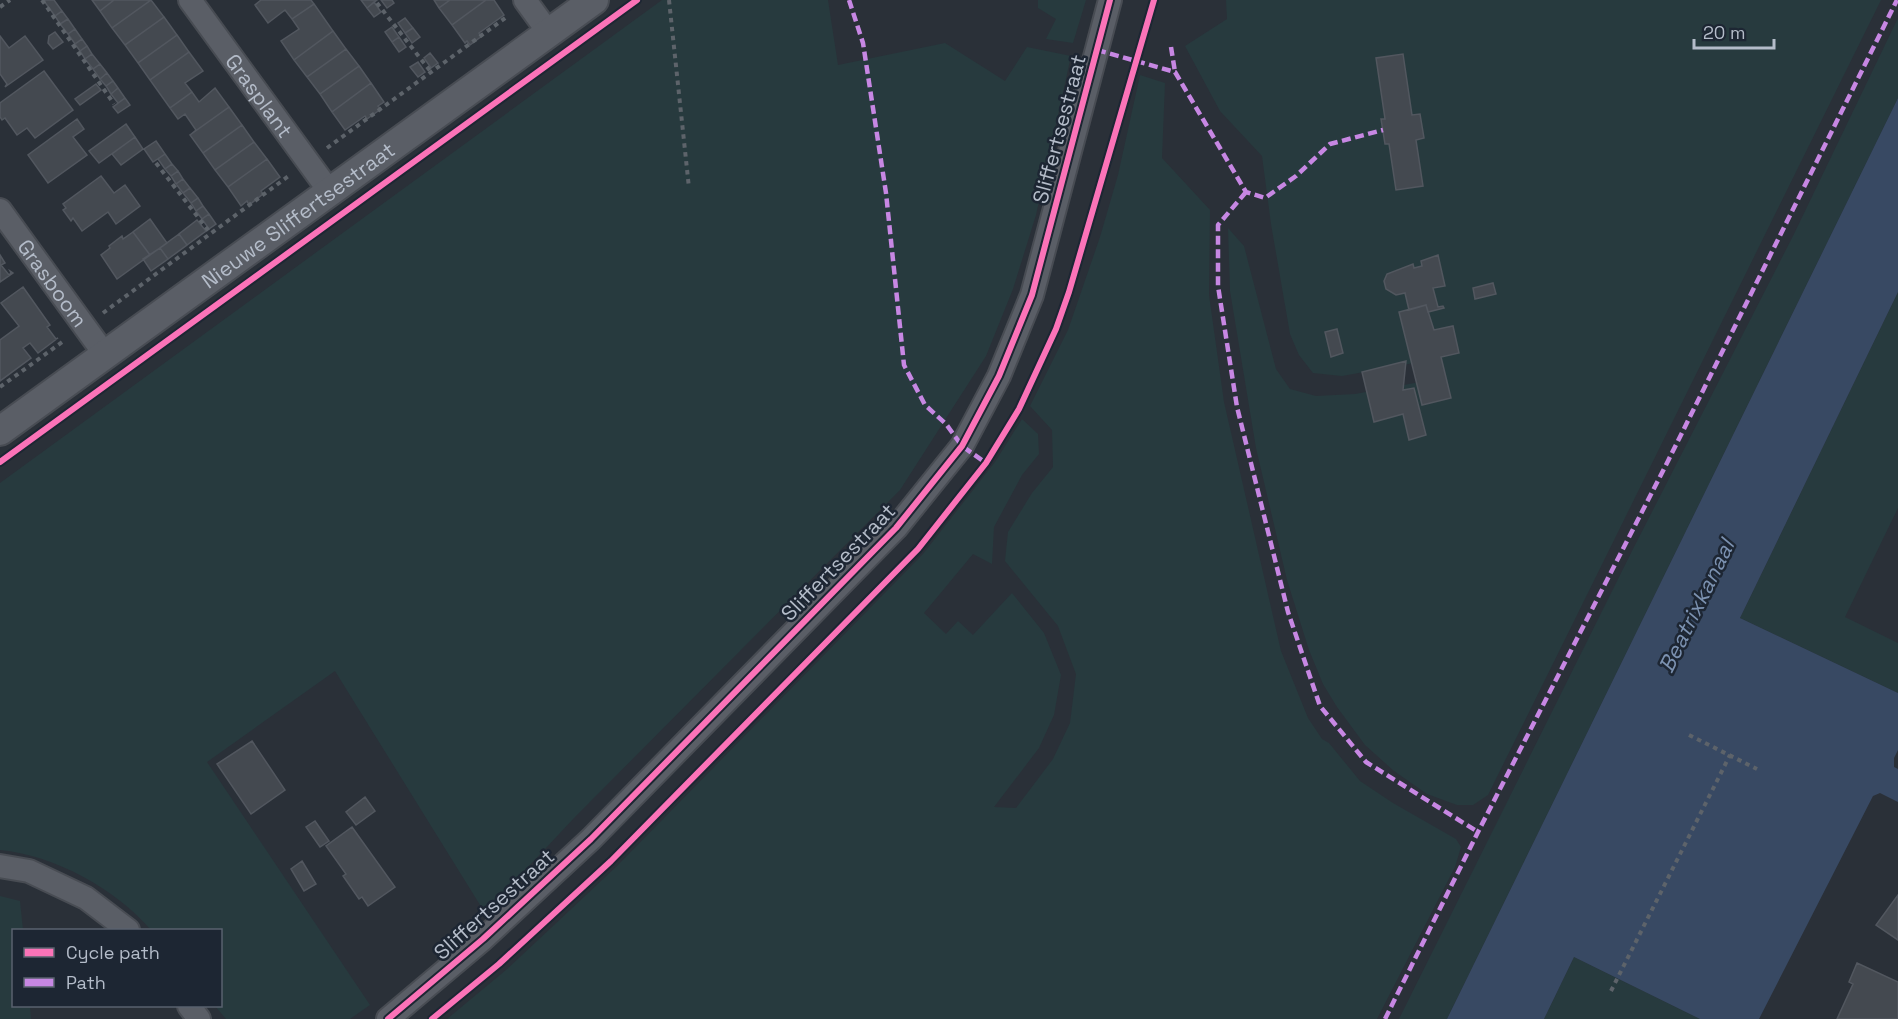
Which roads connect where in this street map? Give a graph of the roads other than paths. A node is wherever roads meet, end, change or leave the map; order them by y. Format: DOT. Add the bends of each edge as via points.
graph roads {
  1 [pos="190,0"];
  2 [pos="594,0"];
  3 [pos="1110,0"];
  4 [pos="526,1"];
  5 [pos="549,33"];
  6 [pos="330,192"];
  7 [pos="0,210"];
  8 [pos="106,356"];
  9 [pos="0,431"];
  10 [pos="0,866"];
  11 [pos="127,929"];
  12 [pos="191,1007"];
  13 [pos="200,1019"];
  14 [pos="387,1019"];
  1 -- 6 [label="street, Grasplant"];
  2 -- 5 [label="street, Nieuwe Sliffertsestraat"];
  3 -- 14 [label="street, Sliffertsestraat" via="1032,295 999,376 962,446 896,528 591,839 483,939"];
  4 -- 5 [label="street"];
  5 -- 6 [label="street, Nieuwe Sliffertsestraat"];
  6 -- 8 [label="street, Nieuwe Sliffertsestraat"];
  7 -- 8 [label="street, Grasboom"];
  8 -- 9 [label="street, Nieuwe Sliffertsestraat"];
  10 -- 11 [label="street" via="29,871 86,898"];
  12 -- 13 [label="street"];
}
